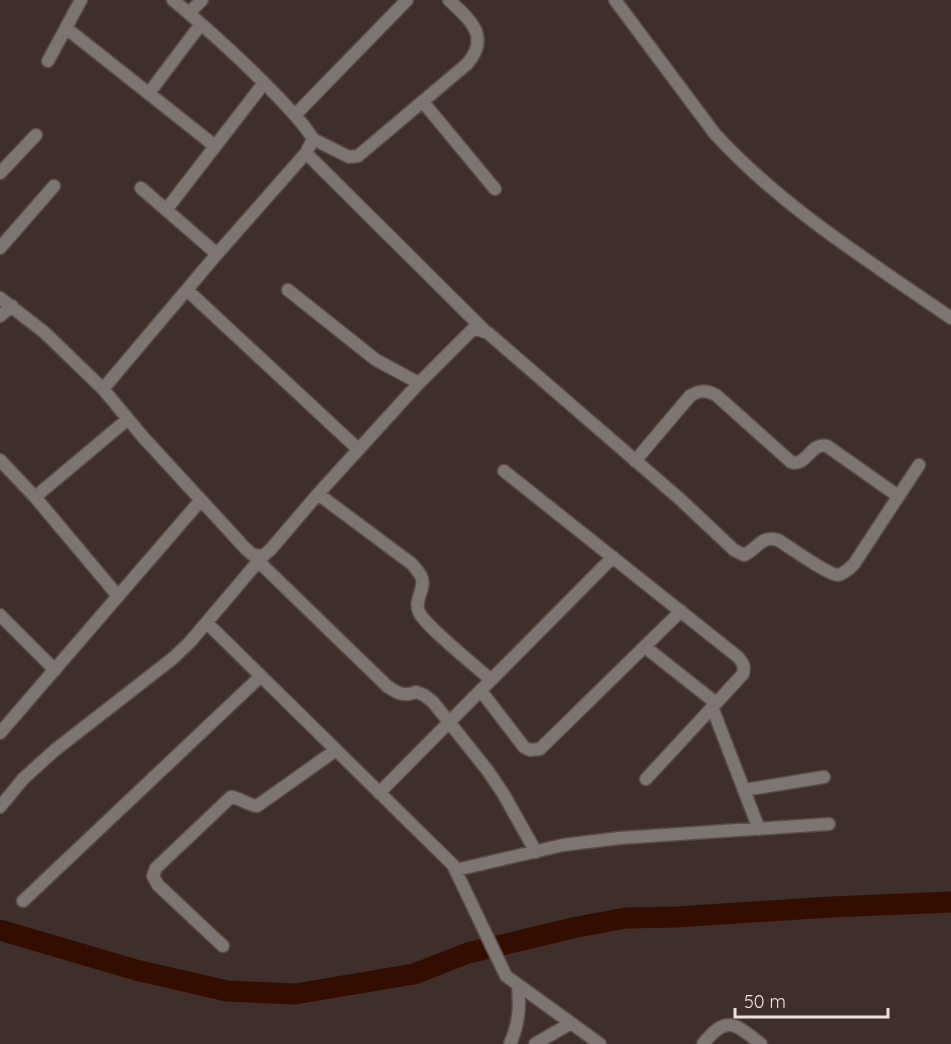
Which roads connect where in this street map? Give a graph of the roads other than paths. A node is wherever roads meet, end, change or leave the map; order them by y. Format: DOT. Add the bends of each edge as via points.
graph roads {
  1 [pos="81,0"];
  2 [pos="173,0"];
  3 [pos="202,0"];
  4 [pos="407,0"];
  5 [pos="449,0"];
  6 [pos="615,0"];
  7 [pos="189,14"];
  8 [pos="201,24"];
  9 [pos="66,28"];
  10 [pos="48,61"];
  11 [pos="264,83"];
  12 [pos="149,93"];
  13 [pos="423,102"];
  14 [pos="295,115"];
  15 [pos="36,135"];
  16 [pos="313,139"];
  17 [pos="215,146"];
  18 [pos="306,153"];
  19 [pos="0,173"];
  20 [pos="54,186"];
  21 [pos="141,188"];
  22 [pos="495,189"];
  23 [pos="166,210"];
  24 [pos="0,248"];
  25 [pos="217,254"];
  26 [pos="187,290"];
  27 [pos="288,290"];
  28 [pos="0,298"];
  29 [pos="12,306"];
  30 [pos="0,316"];
  31 [pos="951,318"];
  32 [pos="488,333"];
  33 [pos="419,383"];
  34 [pos="103,389"];
  35 [pos="128,419"];
  36 [pos="358,449"];
  37 [pos="0,460"];
  38 [pos="635,460"];
  39 [pos="919,465"];
  40 [pos="504,471"];
  41 [pos="318,494"];
  42 [pos="898,496"];
  43 [pos="35,497"];
  44 [pos="201,500"];
  45 [pos="613,557"];
  46 [pos="261,558"];
  47 [pos="118,596"];
  48 [pos="681,611"];
  49 [pos="1,618"];
  50 [pos="207,623"];
  51 [pos="645,647"];
  52 [pos="55,670"];
  53 [pos="261,676"];
  54 [pos="492,680"];
  55 [pos="481,691"];
  56 [pos="714,705"];
  57 [pos="449,723"];
  58 [pos="0,733"];
  59 [pos="336,750"];
  60 [pos="824,777"];
  61 [pos="646,779"];
  62 [pos="744,790"];
  63 [pos="379,793"];
  64 [pos="0,807"];
  65 [pos="829,824"];
  66 [pos="759,830"];
  67 [pos="536,852"];
  68 [pos="456,870"];
  69 [pos="23,901"];
  70 [pos="223,946"];
  71 [pos="518,986"];
  72 [pos="571,1023"];
  73 [pos="510,1044"];
  74 [pos="535,1044"];
  75 [pos="600,1044"];
  76 [pos="703,1044"];
  77 [pos="761,1044"];
  1 -- 9 [label="street"];
  2 -- 7 [label="street"];
  3 -- 7 [label="street"];
  4 -- 14 [label="street"];
  5 -- 13 [label="street" via="472,21 478,46 468,64"];
  6 -- 31 [label="street" via="727,147 795,209"];
  7 -- 8 [label="street"];
  8 -- 11 [label="street"];
  8 -- 12 [label="street"];
  9 -- 10 [label="street"];
  9 -- 12 [label="street"];
  11 -- 14 [label="street"];
  11 -- 17 [label="street"];
  12 -- 17 [label="street"];
  13 -- 16 [label="street" via="358,156 349,157"];
  13 -- 22 [label="street"];
  14 -- 16 [label="street"];
  15 -- 19 [label="street"];
  16 -- 18 [label="street"];
  17 -- 23 [label="street"];
  18 -- 25 [label="street"];
  18 -- 32 [label="street"];
  20 -- 24 [label="street"];
  21 -- 23 [label="street"];
  23 -- 25 [label="street"];
  25 -- 26 [label="street"];
  26 -- 34 [label="street"];
  26 -- 36 [label="street"];
  27 -- 33 [label="street" via="376,360"];
  28 -- 29 [label="street"];
  29 -- 30 [label="street"];
  29 -- 34 [label="street"];
  32 -- 33 [label="street" via="472,330"];
  32 -- 38 [label="street"];
  33 -- 36 [label="street"];
  34 -- 35 [label="street"];
  35 -- 43 [label="street"];
  35 -- 44 [label="street"];
  36 -- 41 [label="street"];
  37 -- 43 [label="street"];
  38 -- 42 [label="street" via="690,396 706,391 716,395 791,462 802,461 821,444"];
  38 -- 42 [label="street" via="734,550 744,555 770,537 837,575 854,564"];
  39 -- 42 [label="street"];
  40 -- 45 [label="street"];
  41 -- 46 [label="street"];
  41 -- 54 [label="street" via="412,564 422,577 419,613"];
  43 -- 47 [label="street"];
  44 -- 46 [label="street" via="245,548"];
  44 -- 47 [label="street"];
  45 -- 48 [label="street"];
  45 -- 54 [label="street"];
  46 -- 50 [label="street"];
  46 -- 57 [label="street" via="387,686 398,694 424,695"];
  47 -- 52 [label="street"];
  48 -- 51 [label="street"];
  48 -- 56 [label="street" via="743,663 743,674"];
  49 -- 52 [label="street"];
  50 -- 53 [label="street"];
  50 -- 64 [label="street" via="172,659 23,778"];
  51 -- 55 [label="street" via="536,751 524,747"];
  51 -- 56 [label="street"];
  52 -- 58 [label="street"];
  53 -- 59 [label="street"];
  53 -- 69 [label="street"];
  54 -- 55 [label="street"];
  55 -- 57 [label="street"];
  56 -- 61 [label="street"];
  56 -- 62 [label="street"];
  57 -- 63 [label="street"];
  57 -- 67 [label="street" via="493,779"];
  59 -- 63 [label="street"];
  59 -- 70 [label="street" via="257,806 231,797 156,868 153,876 158,885"];
  60 -- 62 [label="street"];
  62 -- 66 [label="street"];
  63 -- 68 [label="street"];
  65 -- 66 [label="street"];
  66 -- 67 [label="street" via="620,838"];
  67 -- 68 [label="street"];
  68 -- 71 [label="street" via="502,970"];
  71 -- 72 [label="street"];
  71 -- 73 [label="street" via="518,1022"];
  72 -- 74 [label="street"];
  72 -- 75 [label="street"];
  76 -- 77 [label="street" via="713,1031 730,1024"];
}
